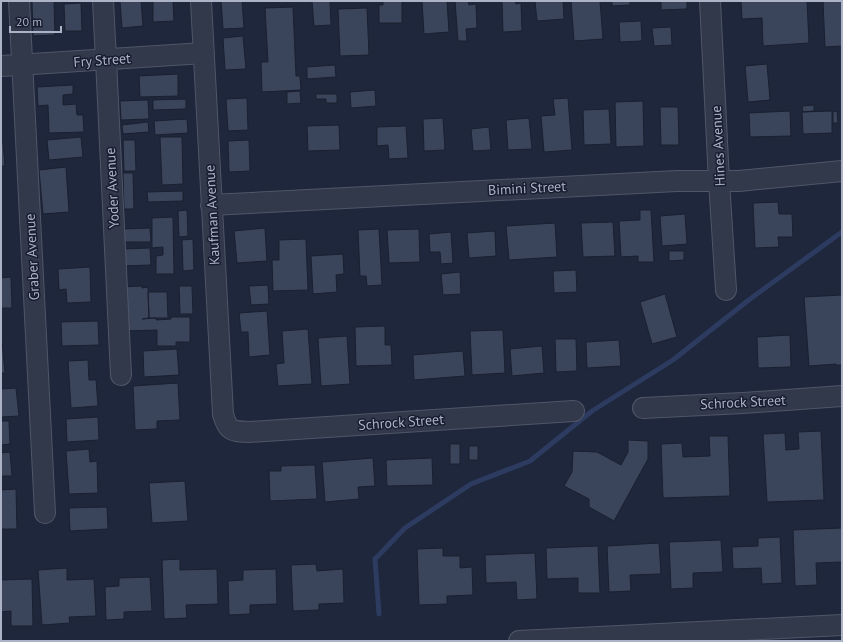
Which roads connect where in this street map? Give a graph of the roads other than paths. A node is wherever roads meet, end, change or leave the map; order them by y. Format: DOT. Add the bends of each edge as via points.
graph roads {
  1 [pos="20,1"];
  2 [pos="103,1"];
  3 [pos="201,1"];
  4 [pos="710,1"];
  5 [pos="204,53"];
  6 [pos="106,60"];
  7 [pos="23,64"];
  8 [pos="1,66"];
  9 [pos="842,172"];
  10 [pos="719,181"];
  11 [pos="211,205"];
  12 [pos="726,290"];
  13 [pos="121,375"];
  14 [pos="842,396"];
  15 [pos="643,408"];
  16 [pos="574,411"];
  17 [pos="229,428"];
  18 [pos="45,512"];
  19 [pos="842,625"];
  20 [pos="519,641"];
  1 -- 7 [label="street, Graber Avenue"];
  2 -- 6 [label="street, Yoder Avenue"];
  3 -- 5 [label="street, Kaufman Avenue"];
  4 -- 10 [label="street, Hines Avenue"];
  5 -- 6 [label="street, Fry Street"];
  5 -- 11 [label="street, Kaufman Avenue"];
  6 -- 7 [label="street, Fry Street"];
  6 -- 13 [label="street, Yoder Avenue"];
  7 -- 8 [label="street, Fry Street"];
  7 -- 18 [label="street, Graber Avenue"];
  9 -- 10 [label="street, Bimini Street"];
  10 -- 11 [label="street, Bimini Street"];
  10 -- 12 [label="street, Hines Avenue"];
  11 -- 17 [label="street, Kaufman Avenue" via="223,414"];
  14 -- 15 [label="street, Schrock Street"];
  16 -- 17 [label="street, Schrock Street" via="249,432 234,432"];
  19 -- 20 [label="street"];
}
